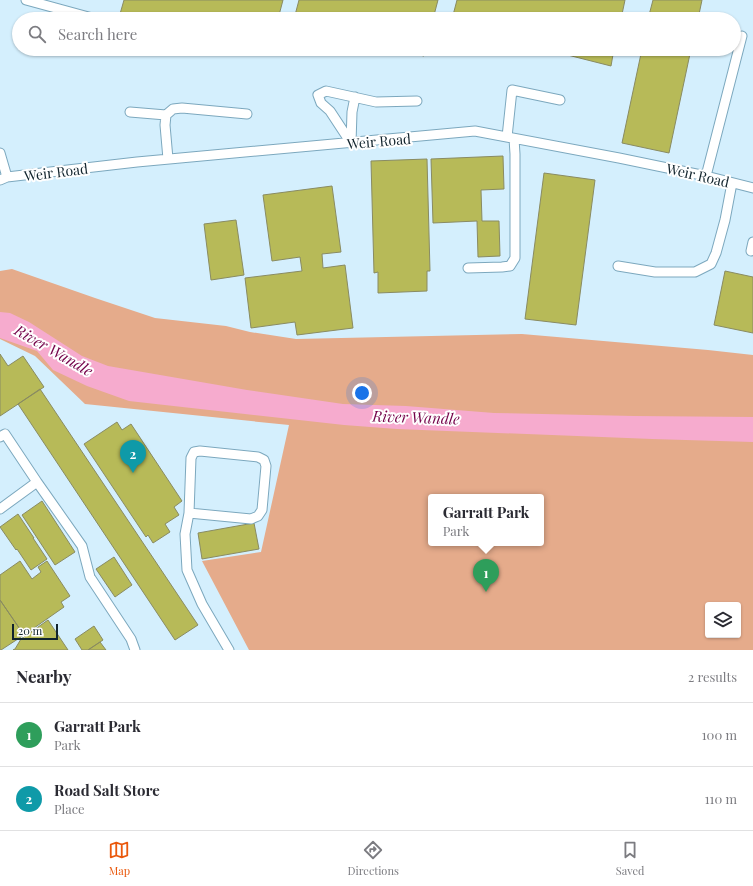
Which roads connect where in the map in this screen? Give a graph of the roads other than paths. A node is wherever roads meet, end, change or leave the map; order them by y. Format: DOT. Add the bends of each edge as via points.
graph roads {
  1 [pos="26,0"];
  2 [pos="70,12"];
  3 [pos="742,36"];
  4 [pos="741,40"];
  5 [pos="737,56"];
  6 [pos="355,97"];
  7 [pos="560,100"];
  8 [pos="417,101"];
  9 [pos="130,112"];
  10 [pos="247,114"];
  11 [pos="166,115"];
  12 [pos="510,138"];
  13 [pos="351,143"];
  14 [pos="0,153"];
  15 [pos="168,159"];
  16 [pos="706,176"];
  17 [pos="4,178"];
  18 [pos="732,183"];
  19 [pos="753,188"];
  20 [pos="618,266"];
  21 [pos="468,268"];
  22 [pos="0,437"];
  23 [pos="37,482"];
  24 [pos="0,509"];
  25 [pos="189,513"];
  26 [pos="135,650"];
  27 [pos="229,650"];
  1 -- 2 [label="lane"];
  3 -- 4 [label="lane"];
  5 -- 16 [label="lane"];
  6 -- 8 [label="lane" via="376,102"];
  6 -- 13 [label="lane"];
  6 -- 13 [label="lane" via="326,91 318,94"];
  7 -- 12 [label="lane" via="512,90"];
  9 -- 11 [label="lane"];
  10 -- 11 [label="lane" via="182,108 173,109"];
  11 -- 15 [label="lane"];
  12 -- 13 [label="lane, Weir Road" via="475,131"];
  12 -- 16 [label="lane, Weir Road"];
  12 -- 21 [label="lane" via="515,154 515,258 510,266"];
  13 -- 15 [label="lane, Weir Road"];
  14 -- 17 [label="lane"];
  15 -- 17 [label="lane, Weir Road"];
  16 -- 18 [label="lane, Weir Road"];
  18 -- 19 [label="lane, Weir Road"];
  18 -- 20 [label="lane" via="722,233 711,264 695,272 655,272"];
  22 -- 23 [label="lane" via="5,434"];
  23 -- 24 [label="lane"];
  23 -- 26 [label="lane" via="82,546 90,577 131,639"];
  25 -- 25 [label="lane" via="251,519 258,516 262,510 266,466 264,460 258,457 194,452 191,458"];
  25 -- 27 [label="lane" via="185,534 187,570 202,604"];
}
